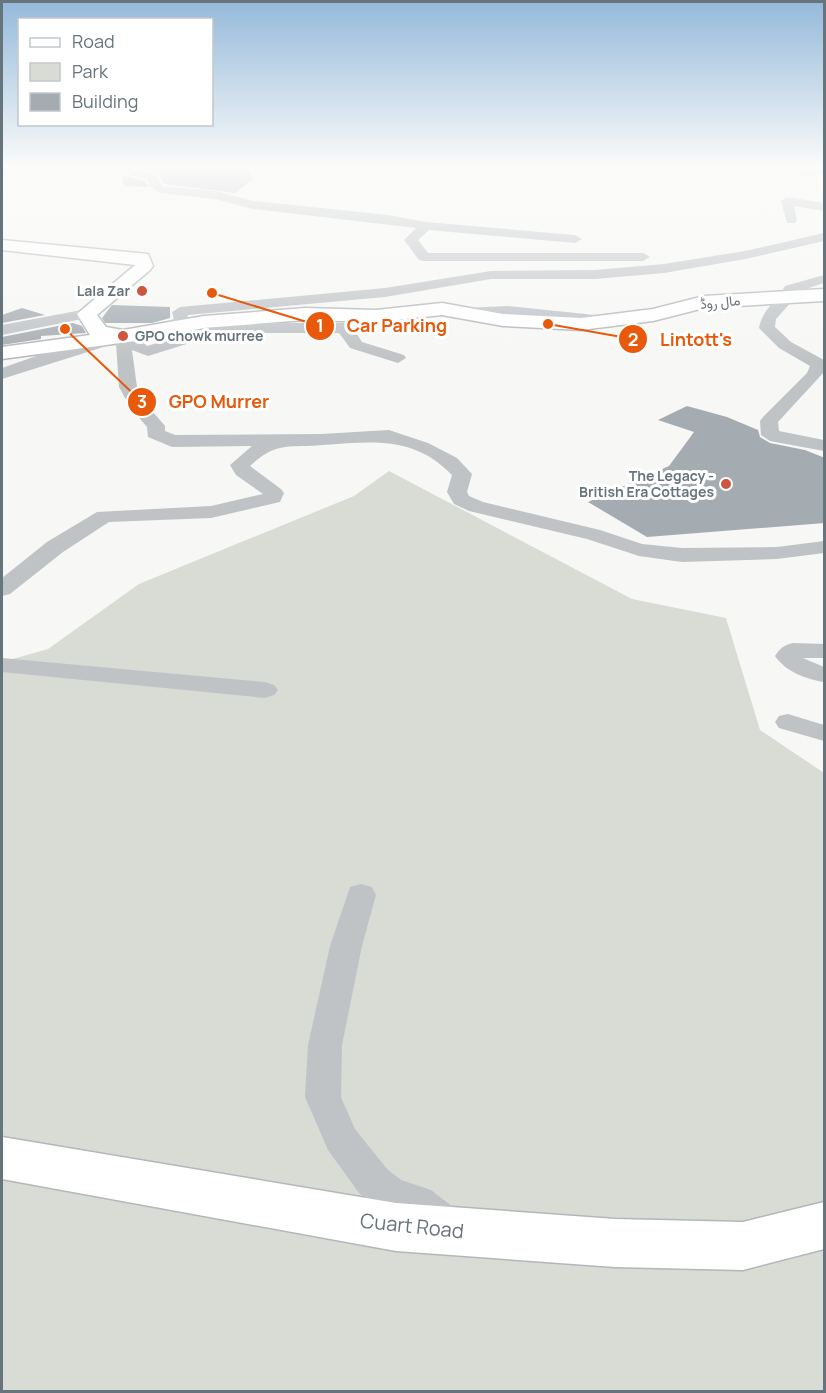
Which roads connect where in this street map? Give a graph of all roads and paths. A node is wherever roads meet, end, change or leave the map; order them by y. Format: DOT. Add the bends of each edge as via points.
graph roads {
  1 [pos="420,232"];
  2 [pos="500,232"];
  3 [pos="825,237"];
  4 [pos="587,239"];
  5 [pos="2,245"];
  6 [pos="662,258"];
  7 [pos="825,279"];
  8 [pos="825,295"];
  9 [pos="796,297"];
  10 [pos="87,314"];
  11 [pos="2,330"];
  12 [pos="150,333"];
  13 [pos="123,336"];
  14 [pos="2,353"];
  15 [pos="398,358"];
  16 [pos="820,363"];
  17 [pos="2,374"];
  18 [pos="280,438"];
  19 [pos="825,445"];
  20 [pos="825,547"];
  21 [pos="2,589"];
  22 [pos="825,651"];
  23 [pos="2,665"];
  24 [pos="825,675"];
  25 [pos="265,690"];
  26 [pos="788,722"];
  27 [pos="825,733"];
  28 [pos="361,895"];
  29 [pos="2,1158"];
  30 [pos="825,1226"];
  31 [pos="453,1231"];
  1 -- 6 [label="street" via="411,240 424,257"];
  2 -- 4 [label="street"];
  3 -- 12 [label="street" via="646,271 493,275 370,294 180,312 182,321"];
  5 -- 10 [label="main road" via="142,258 144,266"];
  7 -- 9 [label="street" via="790,289"];
  8 -- 9 [label="main road, مال روڈ"];
  9 -- 12 [label="main road, مال روڈ" via="704,302 652,315 570,324 503,320 442,309 376,316 305,314 204,322"];
  9 -- 16 [label="street" via="768,318 767,328 785,345"];
  10 -- 11 [label="street"];
  10 -- 13 [label="main road" via="91,327 100,334"];
  12 -- 13 [label="main road, مال روڈ"];
  13 -- 14 [label="main road, مال روڈ"];
  13 -- 15 [label="street" via="148,351 236,327 345,328 356,345"];
  13 -- 17 [label="street"];
  13 -- 18 [label="street" via="128,387 156,426 155,433 172,441"];
  16 -- 19 [label="street" via="815,375 769,421 770,435"];
  18 -- 20 [label="street" via="389,436 450,462 462,474 457,492 461,500 476,507 593,534 639,550 693,555 777,553"];
  18 -- 21 [label="street" via="240,465 274,493 273,498 211,512 104,516 55,547"];
  22 -- 24 [label="street" via="793,650 787,656 797,665"];
  23 -- 25 [label="street"];
  26 -- 27 [label="street"];
  28 -- 31 [label="street" via="325,1045 323,1097 341,1139 373,1181 390,1194 417,1202"];
  29 -- 31 [label="main road, Cuart Road" via="396,1227"];
  30 -- 31 [label="main road, Cuart Road" via="743,1246 615,1243"];
}
